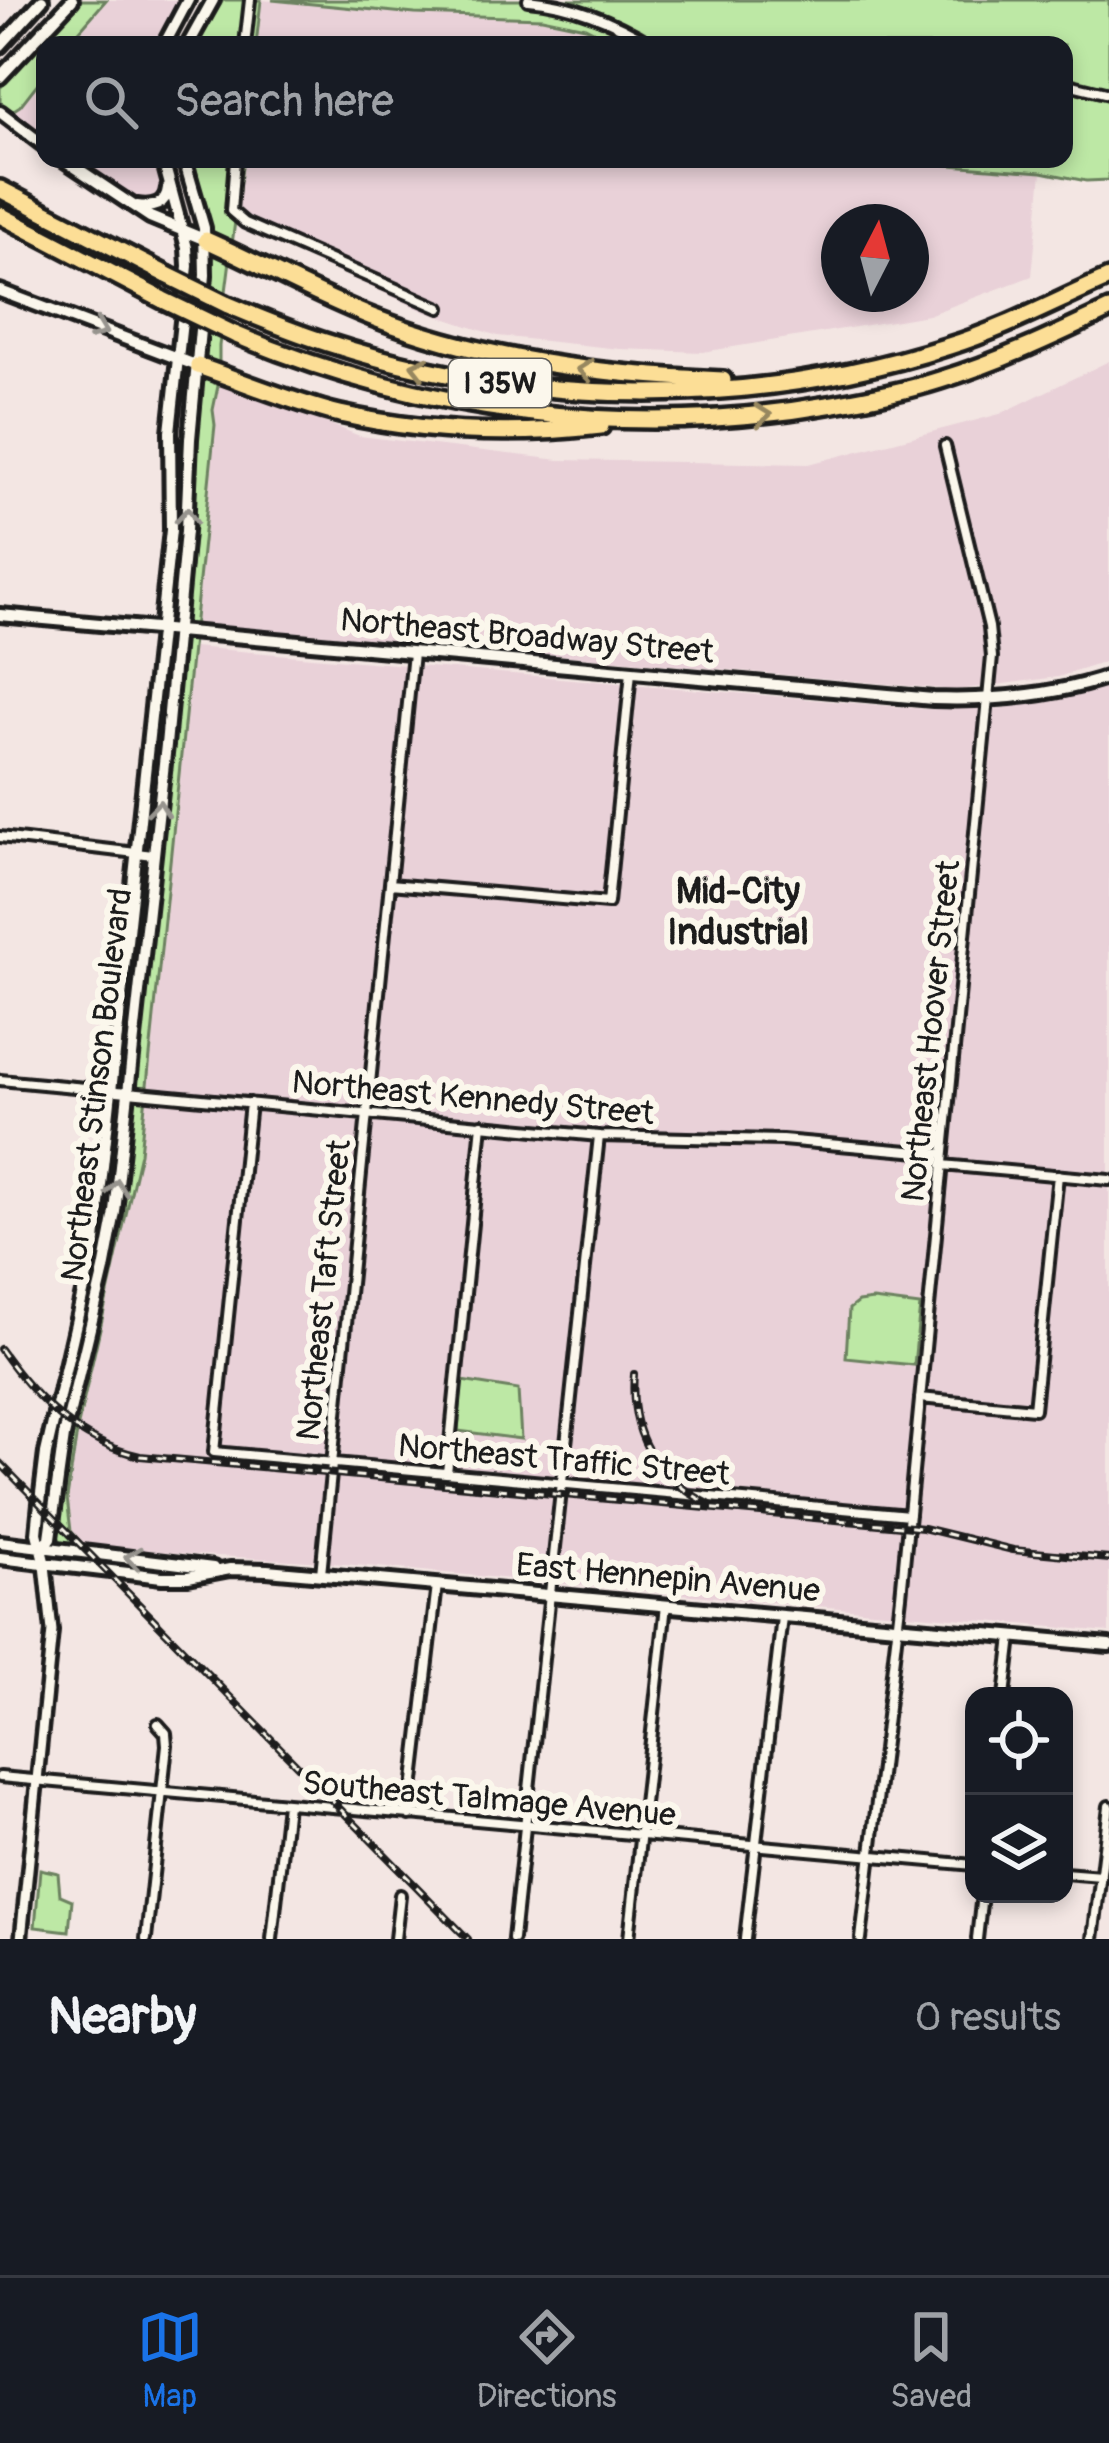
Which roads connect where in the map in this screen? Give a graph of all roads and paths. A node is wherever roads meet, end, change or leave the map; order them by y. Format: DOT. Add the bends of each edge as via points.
graph roads {
  1 [pos="42,0"];
  2 [pos="72,0"];
  3 [pos="188,0"];
  4 [pos="213,0"];
  5 [pos="250,0"];
  6 [pos="528,0"];
  7 [pos="38,36"];
  8 [pos="169,36"];
  9 [pos="193,36"];
  10 [pos="246,36"];
  11 [pos="638,36"];
  12 [pos="36,38"];
  13 [pos="0,46"];
  14 [pos="0,77"];
  15 [pos="1073,85"];
  16 [pos="1109,94"];
  17 [pos="0,112"];
  18 [pos="36,139"];
  19 [pos="76,168"];
  20 [pos="166,168"];
  21 [pos="186,168"];
  22 [pos="234,168"];
  23 [pos="169,179"];
  24 [pos="0,189"];
  25 [pos="129,204"];
  26 [pos="0,219"];
  27 [pos="183,231"];
  28 [pos="206,240"];
  29 [pos="1109,273"];
  30 [pos="0,291"];
  31 [pos="440,308"];
  32 [pos="1109,311"];
  33 [pos="176,359"];
  34 [pos="198,366"];
  35 [pos="786,382"];
  36 [pos="646,421"];
  37 [pos="945,446"];
  38 [pos="0,615"];
  39 [pos="161,631"];
  40 [pos="176,633"];
  41 [pos="413,653"];
  42 [pos="631,672"];
  43 [pos="1109,673"];
  44 [pos="988,699"];
  45 [pos="0,837"];
  46 [pos="137,853"];
  47 [pos="154,855"];
  48 [pos="390,884"];
  49 [pos="0,1080"];
  50 [pos="113,1091"];
  51 [pos="128,1092"];
  52 [pos="250,1103"];
  53 [pos="366,1113"];
  54 [pos="482,1124"];
  55 [pos="599,1136"];
  56 [pos="943,1159"];
  57 [pos="1058,1175"];
  58 [pos="1109,1180"];
  59 [pos="920,1399"];
  60 [pos="331,1462"];
  61 [pos="447,1473"];
  62 [pos="562,1484"];
  63 [pos="909,1515"];
  64 [pos="0,1542"];
  65 [pos="43,1547"];
  66 [pos="0,1558"];
  67 [pos="45,1565"];
  68 [pos="222,1569"];
  69 [pos="321,1574"];
  70 [pos="437,1585"];
  71 [pos="550,1595"];
  72 [pos="666,1605"];
  73 [pos="782,1617"];
  74 [pos="898,1626"];
  75 [pos="1012,1637"];
  76 [pos="1109,1645"];
  77 [pos="1006,1687"];
  78 [pos="158,1724"];
  79 [pos="0,1777"];
  80 [pos="36,1781"];
  81 [pos="162,1791"];
  82 [pos="286,1804"];
  83 [pos="1109,1806"];
  84 [pos="410,1815"];
  85 [pos="526,1825"];
  86 [pos="641,1836"];
  87 [pos="756,1847"];
  88 [pos="870,1857"];
  89 [pos="965,1864"];
  90 [pos="1073,1874"];
  91 [pos="1101,1876"];
  92 [pos="400,1895"];
  93 [pos="981,1903"];
  94 [pos="21,1939"];
  95 [pos="146,1939"];
  96 [pos="272,1939"];
  97 [pos="395,1939"];
  98 [pos="513,1939"];
  99 [pos="629,1939"];
  100 [pos="746,1939"];
  101 [pos="861,1939"];
  102 [pos="977,1939"];
  103 [pos="1094,1939"];
  1 -- 13 [label="main road"];
  2 -- 7 [label="main road"];
  3 -- 8 [label="main road"];
  4 -- 9 [label="main road"];
  5 -- 10 [label="street"];
  6 -- 11 [label="street" via="594,14"];
  12 -- 14 [label="main road"];
  15 -- 16 [label="street"];
  17 -- 18 [label="main road"];
  19 -- 25 [label="main road"];
  20 -- 23 [label="main road, Northeast Stinson Boulevard"];
  21 -- 28 [label="main road, Northeast Stinson Boulevard"];
  22 -- 31 [label="street" via="231,212 245,223"];
  23 -- 25 [label="main road" via="157,206"];
  23 -- 27 [label="main road, Northeast Stinson Boulevard"];
  35 -- 24 [label="highway, I 35W, one-way, bridge" via="628,393 438,372 333,345 226,304"];
  25 -- 27 [label="main road"];
  26 -- 36 [label="highway, I 35W, bridge" via="234,334 330,370 438,399"];
  27 -- 28 [label="main road"];
  27 -- 33 [label="main road, Northeast Stinson Boulevard" via="188,266"];
  28 -- 34 [label="main road, Northeast Stinson Boulevard"];
  35 -- 28 [label="highway, one-way" via="604,373 466,348 371,316"];
  29 -- 35 [label="highway, I 35W" via="980,335 883,366"];
  30 -- 33 [label="main road, one-way"];
  36 -- 32 [label="highway, I 35W, one-way" via="763,416 892,393 984,365"];
  33 -- 34 [label="main road"];
  33 -- 39 [label="main road, Northeast Stinson Boulevard"];
  34 -- 36 [label="highway" via="340,414 420,427 561,430"];
  40 -- 34 [label="main road, Northeast Stinson Boulevard, one-way"];
  37 -- 44 [label="street, Northeast Hoover Street" via="989,627"];
  38 -- 39 [label="main road, Northeast Broadway Street"];
  39 -- 40 [label="main road, Northeast Broadway Street"];
  39 -- 46 [label="main road, Northeast Stinson Boulevard"];
  40 -- 41 [label="main road, Northeast Broadway Street"];
  47 -- 40 [label="main road, Northeast Stinson Boulevard, one-way"];
  41 -- 42 [label="main road, Northeast Broadway Street"];
  41 -- 48 [label="street, Northeast Taft Street"];
  42 -- 44 [label="main road, Northeast Broadway Street"];
  42 -- 48 [label="street" via="608,903"];
  43 -- 44 [label="main road, Northeast Broadway Street" via="1079,686"];
  44 -- 56 [label="street, Northeast Hoover Street"];
  45 -- 46 [label="street"];
  46 -- 47 [label="street"];
  46 -- 50 [label="main road, Northeast Stinson Boulevard"];
  47 -- 51 [label="main road, Northeast Stinson Boulevard"];
  48 -- 53 [label="street, Northeast Taft Street"];
  49 -- 50 [label="street, Northeast Kennedy Street"];
  50 -- 51 [label="street, Northeast Kennedy Street"];
  50 -- 65 [label="main road, Northeast Stinson Boulevard" via="95,1241 46,1453 37,1533"];
  51 -- 52 [label="street, Northeast Kennedy Street"];
  65 -- 51 [label="main road, Northeast Stinson Boulevard, one-way" via="111,1234"];
  52 -- 53 [label="street, Northeast Kennedy Street"];
  52 -- 60 [label="street, Northeast Traffic Street" via="214,1452"];
  53 -- 54 [label="street, Northeast Kennedy Street"];
  53 -- 60 [label="street, Northeast Taft Street"];
  54 -- 55 [label="street, Northeast Kennedy Street"];
  54 -- 61 [label="street"];
  55 -- 56 [label="street, Northeast Kennedy Street" via="765,1139"];
  55 -- 62 [label="street"];
  56 -- 57 [label="street, Northeast Kennedy Street"];
  56 -- 59 [label="street, Northeast Hoover Street"];
  57 -- 58 [label="street, Northeast Kennedy Street"];
  57 -- 59 [label="street" via="1034,1409"];
  59 -- 63 [label="street, Northeast Hoover Street"];
  60 -- 61 [label="street, Northeast Traffic Street"];
  60 -- 69 [label="street, Northeast Taft Street"];
  61 -- 62 [label="street, Northeast Traffic Street"];
  62 -- 63 [label="street, Northeast Traffic Street"];
  62 -- 71 [label="street"];
  63 -- 74 [label="street, Northeast Hoover Street"];
  64 -- 65 [label="main road, East Hennepin Avenue"];
  65 -- 67 [label="main road"];
  68 -- 65 [label="main road, East Hennepin Avenue, one-way"];
  66 -- 67 [label="main road, East Hennepin Avenue"];
  67 -- 68 [label="main road, East Hennepin Avenue" via="162,1577"];
  67 -- 80 [label="street" via="52,1630"];
  68 -- 69 [label="main road, East Hennepin Avenue"];
  69 -- 70 [label="main road, East Hennepin Avenue"];
  70 -- 71 [label="main road, East Hennepin Avenue"];
  70 -- 84 [label="street"];
  71 -- 72 [label="main road, East Hennepin Avenue"];
  71 -- 85 [label="street"];
  72 -- 73 [label="main road, East Hennepin Avenue"];
  72 -- 86 [label="street"];
  73 -- 74 [label="main road, East Hennepin Avenue"];
  73 -- 87 [label="street"];
  74 -- 75 [label="main road, East Hennepin Avenue"];
  74 -- 88 [label="street, Northeast Hoover Street"];
  75 -- 76 [label="main road, East Hennepin Avenue"];
  75 -- 77 [label="street"];
  78 -- 81 [label="street" via="167,1745"];
  79 -- 80 [label="street, Southeast Talmage Avenue"];
  80 -- 81 [label="street, Southeast Talmage Avenue"];
  80 -- 94 [label="street"];
  81 -- 82 [label="street, Southeast Talmage Avenue"];
  81 -- 95 [label="street"];
  82 -- 84 [label="street, Southeast Talmage Avenue"];
  82 -- 96 [label="street"];
  83 -- 91 [label="street"];
  84 -- 85 [label="street, Southeast Talmage Avenue"];
  85 -- 86 [label="street, Southeast Talmage Avenue"];
  85 -- 98 [label="street"];
  86 -- 87 [label="street, Southeast Talmage Avenue"];
  86 -- 99 [label="street"];
  87 -- 88 [label="street, Southeast Talmage Avenue"];
  87 -- 100 [label="street"];
  88 -- 89 [label="street, Southeast Talmage Avenue"];
  88 -- 101 [label="street, Northeast Hoover Street"];
  90 -- 91 [label="street"];
  91 -- 103 [label="street"];
  92 -- 97 [label="street"];
  93 -- 102 [label="street"];
}
